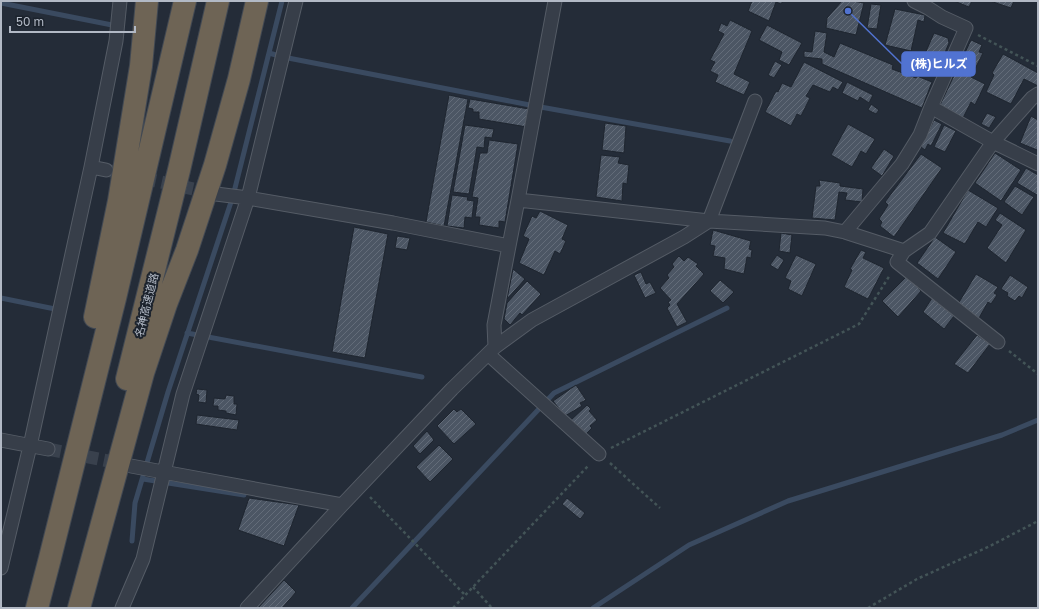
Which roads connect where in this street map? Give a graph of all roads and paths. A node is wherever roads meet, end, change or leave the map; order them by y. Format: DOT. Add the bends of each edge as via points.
graph roads {
  1 [pos="120,1"];
  2 [pos="147,1"];
  3 [pos="185,1"];
  4 [pos="218,1"];
  5 [pos="256,1"];
  6 [pos="296,1"];
  7 [pos="555,1"];
  8 [pos="914,1"];
  9 [pos="929,4"];
  10 [pos="966,28"];
  11 [pos="1038,66"];
  12 [pos="1038,94"];
  13 [pos="755,101"];
  14 [pos="931,107"];
  15 [pos="993,142"];
  16 [pos="1038,164"];
  17 [pos="91,167"];
  18 [pos="106,170"];
  19 [pos="216,194"];
  20 [pos="248,198"];
  21 [pos="518,200"];
  22 [pos="710,221"];
  23 [pos="845,232"];
  24 [pos="509,246"];
  25 [pos="901,257"];
  26 [pos="998,342"];
  27 [pos="492,350"];
  28 [pos="1038,374"];
  29 [pos="1,440"];
  30 [pos="30,446"];
  31 [pos="48,449"];
  32 [pos="599,454"];
  33 [pos="132,466"];
  34 [pos="163,472"];
  35 [pos="360,487"];
  36 [pos="342,505"];
  37 [pos="660,508"];
  38 [pos="1038,521"];
  39 [pos="50,558"];
  40 [pos="1,568"];
  41 [pos="473,587"];
  42 [pos="465,595"];
  43 [pos="37,608"];
  44 [pos="69,608"];
  45 [pos="79,608"];
  46 [pos="122,608"];
  47 [pos="247,608"];
  48 [pos="453,608"];
  49 [pos="492,608"];
  50 [pos="868,608"];
  1 -- 17 [label="street" via="116,41"];
  2 -- 39 [label="highway" via="141,66 119,201"];
  3 -- 39 [label="highway"];
  4 -- 44 [label="highway, 名神高速道路" via="99,496"];
  5 -- 45 [label="highway" via="239,79 215,165 143,373"];
  6 -- 20 [label="street"];
  7 -- 21 [label="street"];
  8 -- 9 [label="street"];
  9 -- 10 [label="street" via="942,17"];
  10 -- 11 [label="path"];
  10 -- 14 [label="street"];
  12 -- 15 [label="street"];
  13 -- 22 [label="street"];
  14 -- 15 [label="street"];
  14 -- 23 [label="street" via="920,135 902,164"];
  15 -- 16 [label="street"];
  15 -- 25 [label="street" via="930,233"];
  17 -- 18 [label="street"];
  17 -- 30 [label="street"];
  19 -- 20 [label="street"];
  20 -- 24 [label="street"];
  20 -- 34 [label="street" via="183,394"];
  21 -- 22 [label="street"];
  21 -- 24 [label="street"];
  22 -- 23 [label="street" via="825,228"];
  22 -- 27 [label="street" via="684,238 532,320"];
  23 -- 25 [label="street"];
  24 -- 27 [label="street" via="494,325"];
  25 -- 26 [label="street"];
  25 -- 32 [label="path" via="859,324"];
  26 -- 28 [label="path"];
  27 -- 32 [label="street"];
  27 -- 35 [label="street"];
  29 -- 30 [label="street"];
  30 -- 31 [label="street"];
  30 -- 40 [label="street"];
  32 -- 37 [label="path"];
  32 -- 41 [label="path"];
  33 -- 34 [label="street"];
  34 -- 36 [label="street"];
  34 -- 46 [label="street" via="143,559"];
  35 -- 36 [label="street"];
  35 -- 42 [label="path"];
  36 -- 47 [label="street"];
  38 -- 50 [label="path" via="916,579"];
  39 -- 43 [label="highway"];
  41 -- 42 [label="path"];
  41 -- 49 [label="path"];
  42 -- 48 [label="path"];
}
